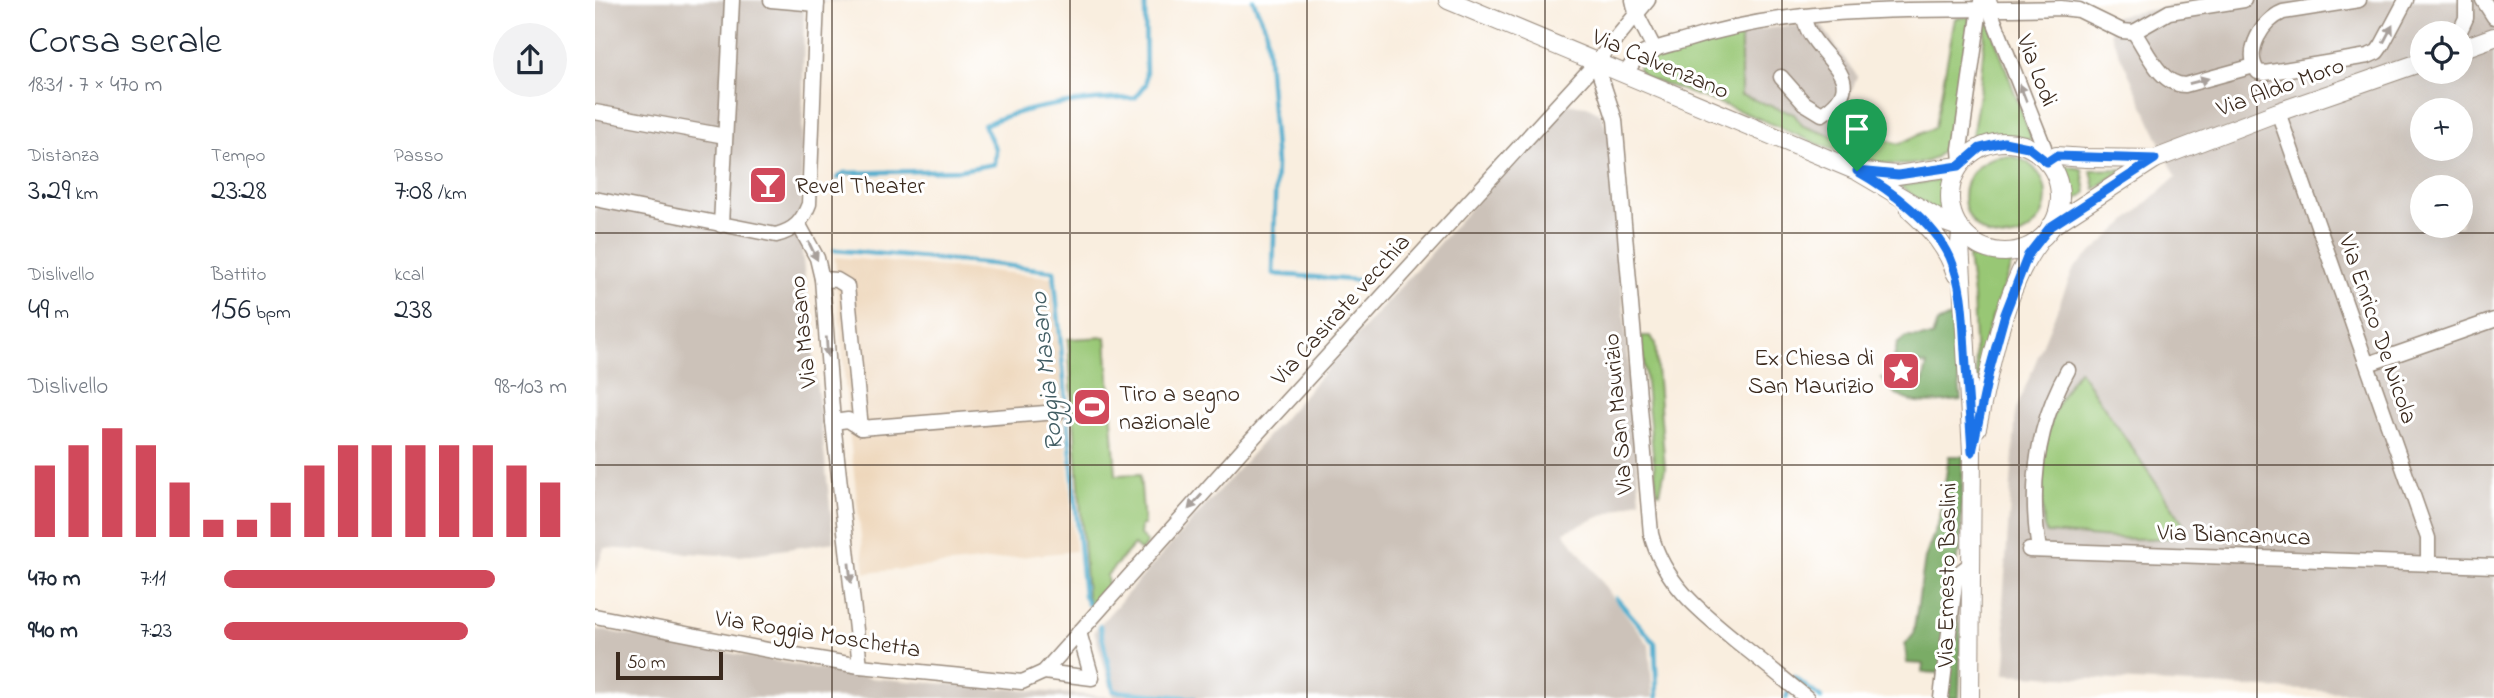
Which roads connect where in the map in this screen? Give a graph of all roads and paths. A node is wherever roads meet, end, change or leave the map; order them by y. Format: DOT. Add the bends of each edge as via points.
graph roads {
  1 [pos="732,0"];
  2 [pos="771,0"];
  3 [pos="1448,0"];
  4 [pos="1648,0"];
  5 [pos="2244,0"];
  6 [pos="2359,0"];
  7 [pos="2406,0"];
  8 [pos="2466,0"];
  9 [pos="2483,0"];
  10 [pos="817,2"];
  11 [pos="1985,5"];
  12 [pos="1635,7"];
  13 [pos="1803,16"];
  14 [pos="2494,17"];
  15 [pos="2465,21"];
  16 [pos="2134,32"];
  17 [pos="2494,37"];
  18 [pos="2473,44"];
  19 [pos="1655,50"];
  20 [pos="1596,63"];
  21 [pos="2254,66"];
  22 [pos="2410,66"];
  23 [pos="1625,74"];
  24 [pos="1781,77"];
  25 [pos="595,112"];
  26 [pos="2278,112"];
  27 [pos="725,136"];
  28 [pos="2155,159"];
  29 [pos="2045,160"];
  30 [pos="1960,165"];
  31 [pos="1857,171"];
  32 [pos="1884,187"];
  33 [pos="595,199"];
  34 [pos="721,225"];
  35 [pos="799,225"];
  36 [pos="1960,229"];
  37 [pos="2047,231"];
  38 [pos="822,279"];
  39 [pos="1962,292"];
  40 [pos="2494,320"];
  41 [pos="2368,364"];
  42 [pos="2068,370"];
  43 [pos="1058,412"];
  44 [pos="833,422"];
  45 [pos="861,428"];
  46 [pos="1972,452"];
  47 [pos="1972,563"];
  48 [pos="2428,564"];
  49 [pos="2494,566"];
  50 [pos="595,616"];
  51 [pos="1079,632"];
  52 [pos="860,666"];
  53 [pos="1040,675"];
  54 [pos="1807,698"];
  55 [pos="1941,698"];
  56 [pos="1970,698"];
  1 -- 27 [label="street"];
  2 -- 10 [label="street"];
  3 -- 20 [label="main road, Via Calvenzano"];
  4 -- 12 [label="street, Via Casirate vecchia"];
  5 -- 16 [label="street" via="2169,12"];
  6 -- 21 [label="street" via="2271,17 2255,44"];
  21 -- 7 [label="street, one-way" via="2265,73 2368,56 2382,45"];
  8 -- 15 [label="street"];
  9 -- 14 [label="street"];
  10 -- 35 [label="street" via="809,204"];
  11 -- 13 [label="street"];
  11 -- 16 [label="street" via="2079,10 2122,31"];
  29 -- 11 [label="street, Via Lodi, one-way" via="2044,147"];
  11 -- 30 [label="street, Via Lodi"];
  12 -- 19 [label="street"];
  12 -- 20 [label="street, Via Casirate vecchia"];
  13 -- 19 [label="street" via="1708,33"];
  13 -- 24 [label="street" via="1809,32 1842,76 1837,105 1822,114 1804,103"];
  16 -- 21 [label="street, one-way" via="2166,80 2175,85"];
  17 -- 18 [label="main road"];
  19 -- 23 [label="street" via="1639,57"];
  20 -- 23 [label="main road, Via Calvenzano"];
  20 -- 51 [label="street, Via Casirate vecchia, one-way"];
  20 -- 54 [label="street, Via San Maurizio" via="1615,120 1655,552 1701,612"];
  22 -- 26 [label="main road, Via Aldo Moro"];
  23 -- 31 [label="main road, Via Calvenzano"];
  25 -- 27 [label="street"];
  26 -- 28 [label="main road, Via Aldo Moro"];
  26 -- 41 [label="street, Via Enrico De Nicola"];
  27 -- 34 [label="street"];
  28 -- 29 [label="main road, Via Aldo Moro" via="2056,156"];
  28 -- 37 [label="main road, Via Aldo Moro"];
  29 -- 30 [label="main road" via="2028,147 2004,142 1980,148"];
  29 -- 37 [label="main road" via="2060,194 2058,211"];
  30 -- 31 [label="main road, Via Calvenzano" via="1898,175"];
  30 -- 36 [label="main road" via="1953,177 1950,203"];
  31 -- 32 [label="main road, Via Calvenzano"];
  32 -- 36 [label="main road, Via Calvenzano"];
  32 -- 39 [label="main road" via="1938,238"];
  33 -- 34 [label="street"];
  34 -- 35 [label="street" via="776,236"];
  35 -- 38 [label="street, Via Masano, one-way" via="817,258"];
  36 -- 37 [label="main road" via="1984,247 2002,251 2021,249"];
  36 -- 39 [label="main road, Via Ernesto Baslini"];
  37 -- 46 [label="main road, Via Ernesto Baslini" via="2028,255 2005,314"];
  38 -- 44 [label="street, Via Masano, one-way"];
  38 -- 45 [label="street" via="847,286"];
  39 -- 46 [label="main road, Via Ernesto Baslini"];
  40 -- 41 [label="street"];
  41 -- 48 [label="street, Via Enrico De Nicola" via="2428,538"];
  42 -- 48 [label="street, Via Biancanuca" via="2053,394 2038,450 2034,550"];
  43 -- 45 [label="street"];
  44 -- 45 [label="street" via="848,420"];
  44 -- 52 [label="street, Via Masano, one-way"];
  46 -- 47 [label="main road, Via Ernesto Baslini"];
  47 -- 55 [label="street" via="1956,575"];
  47 -- 56 [label="main road, Via Ernesto Baslini"];
  48 -- 49 [label="street, Via Biancanuca"];
  50 -- 52 [label="street, Via Roggia Moschetta"];
  51 -- 53 [label="street, Via Casirate vecchia"];
  51 -- 53 [label="street, Via Roggia Moschetta" via="1092,678"];
  52 -- 53 [label="street, Via Roggia Moschetta" via="1022,681"];
}
